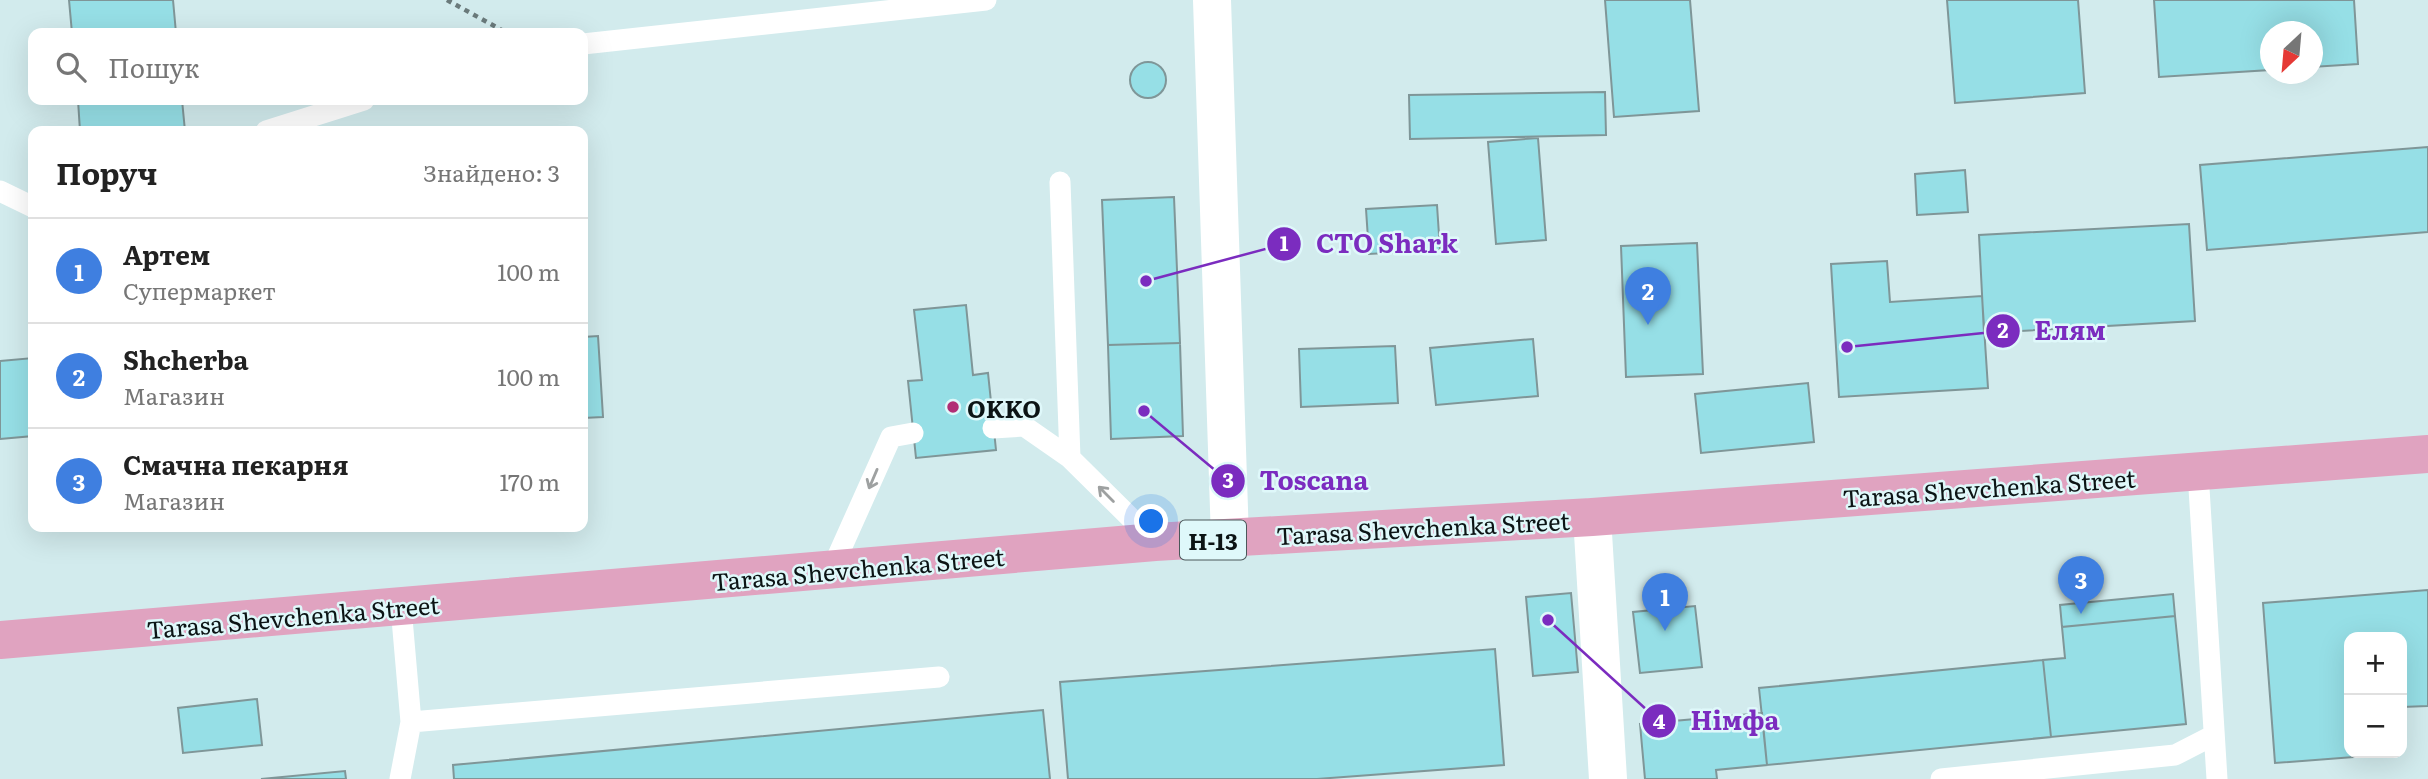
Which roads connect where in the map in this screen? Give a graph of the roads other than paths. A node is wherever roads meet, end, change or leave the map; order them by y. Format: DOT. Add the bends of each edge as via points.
graph roads {
  1 [pos="986,0"];
  2 [pos="1212,0"];
  3 [pos="588,43"];
  4 [pos="348,105"];
  5 [pos="282,126"];
  6 [pos="1060,183"];
  7 [pos="0,191"];
  8 [pos="28,205"];
  9 [pos="993,428"];
  10 [pos="913,433"];
  11 [pos="2428,454"];
  12 [pos="1070,458"];
  13 [pos="2198,472"];
  14 [pos="1592,517"];
  15 [pos="1230,539"];
  16 [pos="1154,542"];
  17 [pos="831,570"];
  18 [pos="401,607"];
  19 [pos="0,640"];
  20 [pos="939,677"];
  21 [pos="411,722"];
  22 [pos="2214,735"];
  23 [pos="400,779"];
  24 [pos="1608,779"];
  25 [pos="1941,779"];
  26 [pos="2217,779"];
  1 -- 3 [label="lane"];
  2 -- 15 [label="street"];
  4 -- 5 [label="lane"];
  6 -- 12 [label="lane"];
  7 -- 8 [label="lane"];
  9 -- 12 [label="lane" via="1024,426"];
  10 -- 17 [label="lane, one-way" via="891,437"];
  11 -- 13 [label="main road, Tarasa Shevchenka Street / Н-13"];
  16 -- 12 [label="lane, one-way"];
  13 -- 14 [label="main road, Tarasa Shevchenka Street / Н-13"];
  13 -- 22 [label="lane"];
  14 -- 15 [label="main road, Tarasa Shevchenka Street / Н-13"];
  14 -- 24 [label="street"];
  15 -- 16 [label="main road, Tarasa Shevchenka Street / Н-13"];
  16 -- 17 [label="main road, Tarasa Shevchenka Street / Н-13"];
  17 -- 18 [label="main road, Tarasa Shevchenka Street / Н-13"];
  18 -- 19 [label="main road, Tarasa Shevchenka Street / Н-13"];
  18 -- 21 [label="lane"];
  20 -- 21 [label="lane"];
  21 -- 23 [label="lane"];
  22 -- 25 [label="lane" via="2175,755"];
  22 -- 26 [label="lane"];
}
